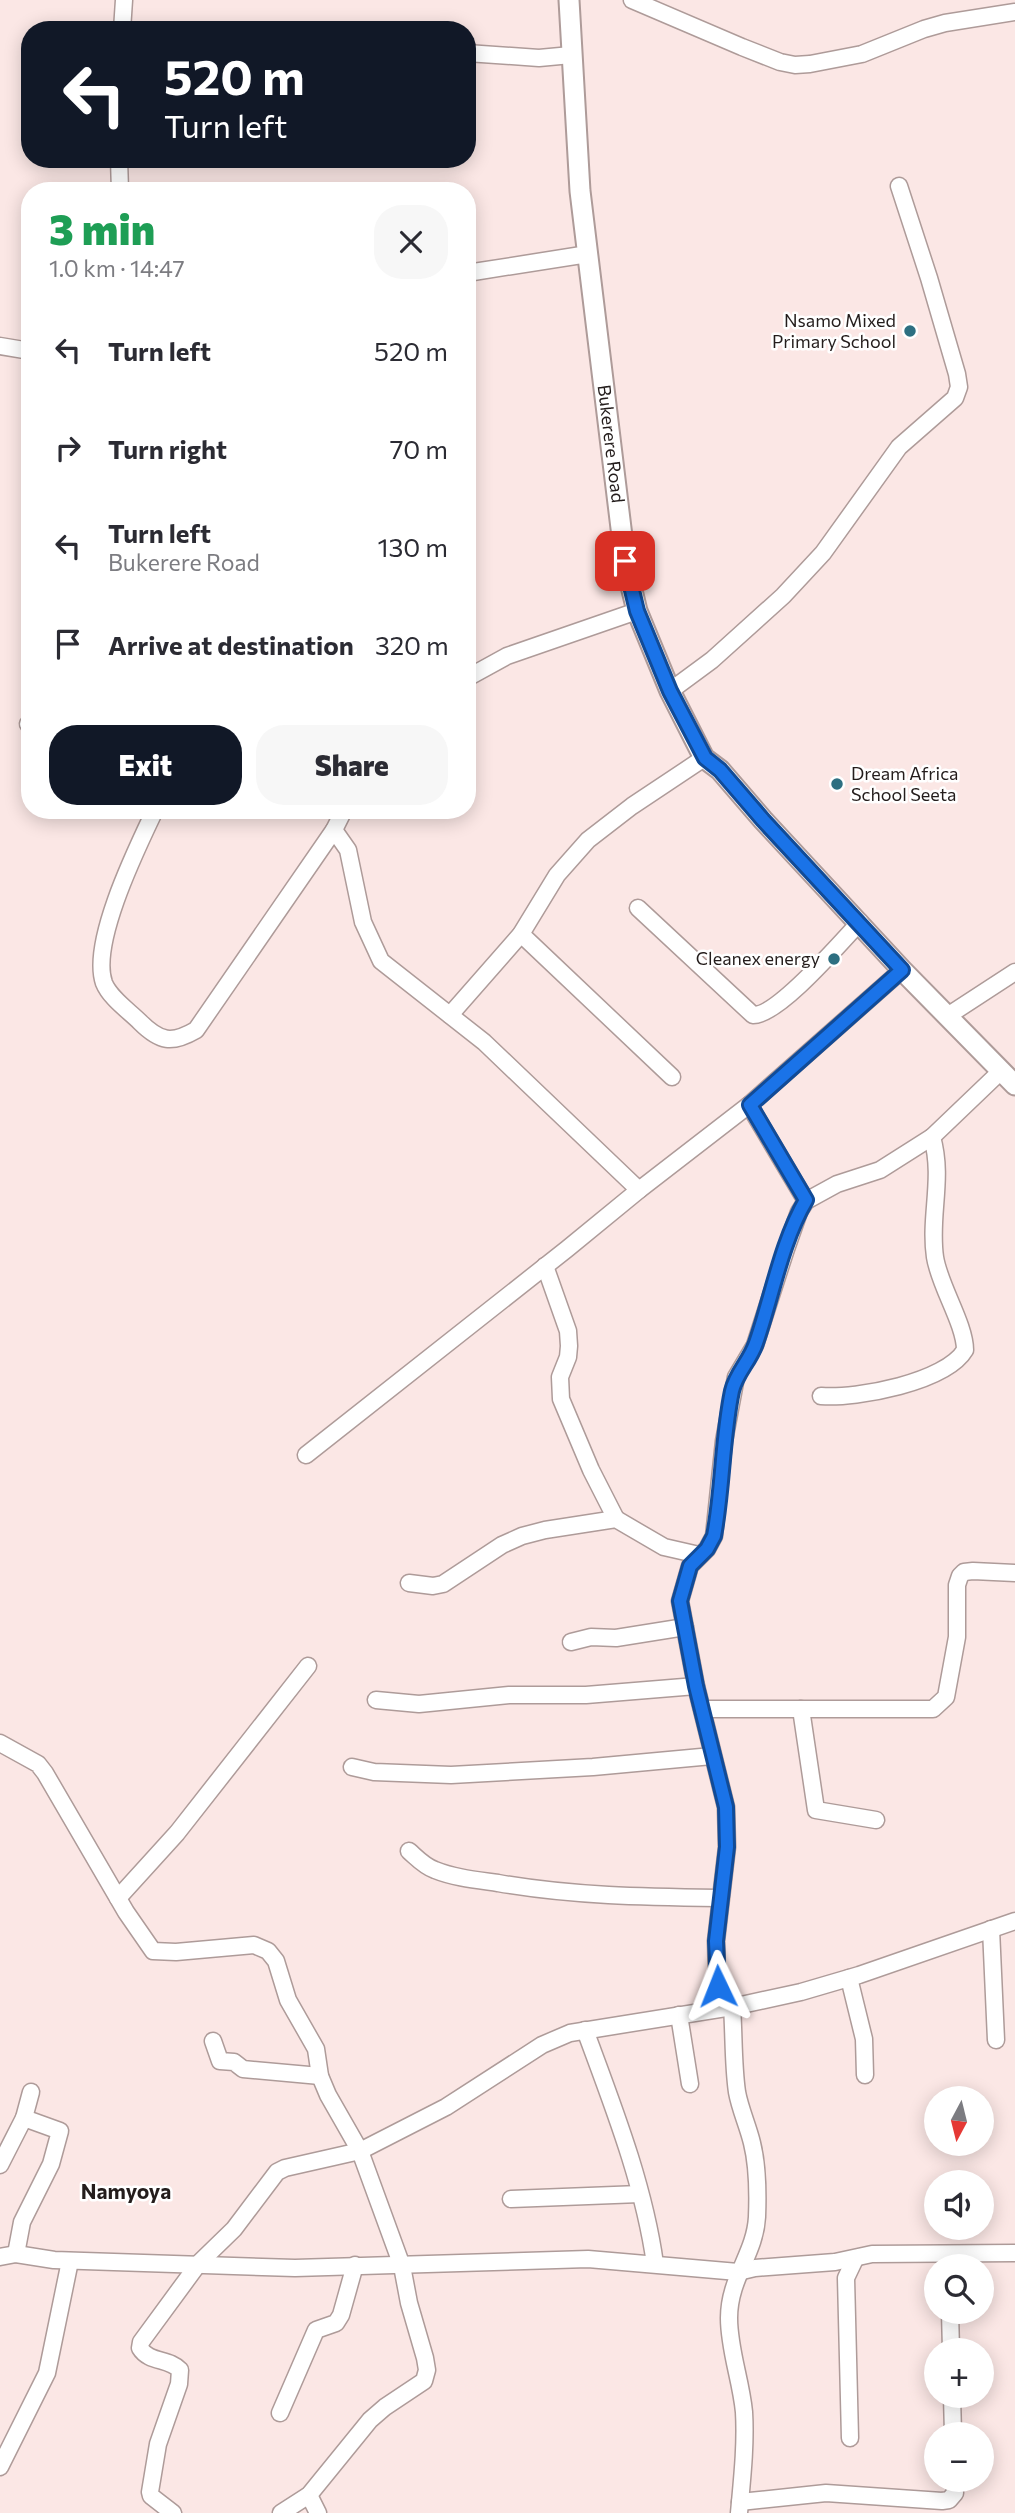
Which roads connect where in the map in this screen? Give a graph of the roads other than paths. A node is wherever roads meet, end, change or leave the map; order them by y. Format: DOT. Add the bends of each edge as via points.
graph roads {
  1 [pos="124,0"];
  2 [pos="569,0"];
  3 [pos="632,0"];
  4 [pos="1015,12"];
  5 [pos="123,21"];
  6 [pos="476,54"];
  7 [pos="571,55"];
  8 [pos="899,186"];
  9 [pos="588,254"];
  10 [pos="476,272"];
  11 [pos="0,346"];
  12 [pos="21,350"];
  13 [pos="637,611"];
  14 [pos="476,673"];
  15 [pos="670,691"];
  16 [pos="705,758"];
  17 [pos="151,819"];
  18 [pos="340,819"];
  19 [pos="334,830"];
  20 [pos="638,908"];
  21 [pos="860,922"];
  22 [pos="521,934"];
  23 [pos="902,970"];
  24 [pos="1015,972"];
  25 [pos="450,1015"];
  26 [pos="949,1015"];
  27 [pos="673,1077"];
  28 [pos="1008,1078"];
  29 [pos="750,1105"];
  30 [pos="932,1137"];
  31 [pos="639,1190"];
  32 [pos="806,1200"];
  33 [pos="545,1266"];
  34 [pos="821,1396"];
  35 [pos="306,1455"];
  36 [pos="616,1519"];
  37 [pos="699,1555"];
  38 [pos="1015,1573"];
  39 [pos="409,1583"];
  40 [pos="685,1627"];
  41 [pos="571,1642"];
  42 [pos="308,1666"];
  43 [pos="696,1686"];
  44 [pos="376,1700"];
  45 [pos="702,1709"];
  46 [pos="801,1709"];
  47 [pos="0,1743"];
  48 [pos="712,1756"];
  49 [pos="352,1767"];
  50 [pos="876,1820"];
  51 [pos="409,1851"];
  52 [pos="118,1898"];
  53 [pos="719,1898"];
  54 [pos="1015,1921"];
  55 [pos="991,1929"];
  56 [pos="849,1978"];
  57 [pos="725,2007"];
  58 [pos="679,2015"];
  59 [pos="585,2030"];
  60 [pos="996,2040"];
  61 [pos="213,2041"];
  62 [pos="865,2075"];
  63 [pos="320,2076"];
  64 [pos="690,2084"];
  65 [pos="31,2092"];
  66 [pos="24,2118"];
  67 [pos="360,2151"];
  68 [pos="0,2165"];
  69 [pos="640,2194"];
  70 [pos="511,2199"];
  71 [pos="1015,2253"];
  72 [pos="8,2255"];
  73 [pos="994,2256"];
  74 [pos="855,2259"];
  75 [pos="924,2259"];
  76 [pos="70,2261"];
  77 [pos="199,2263"];
  78 [pos="656,2264"];
  79 [pos="355,2265"];
  80 [pos="402,2266"];
  81 [pos="738,2272"];
  82 [pos="280,2413"];
  83 [pos="850,2438"];
  84 [pos="0,2467"];
  85 [pos="955,2492"];
  86 [pos="309,2495"];
  87 [pos="739,2508"];
  88 [pos="173,2513"];
  89 [pos="281,2513"];
  90 [pos="318,2513"];
  1 -- 5 [label="street"];
  2 -- 7 [label="main road, Bukerere Road"];
  3 -- 4 [label="street" via="794,65 862,54 945,23"];
  6 -- 7 [label="street"];
  7 -- 9 [label="main road, Bukerere Road"];
  8 -- 15 [label="street" via="959,387 954,398 899,447 824,553 712,660"];
  9 -- 10 [label="street"];
  9 -- 13 [label="main road, Bukerere Road" via="625,561"];
  11 -- 12 [label="street"];
  13 -- 14 [label="street" via="507,656"];
  13 -- 15 [label="main road, Bukerere Road"];
  15 -- 16 [label="main road, Bukerere Road"];
  16 -- 21 [label="main road, Bukerere Road"];
  16 -- 22 [label="street" via="588,840 557,875"];
  17 -- 19 [label="street" via="110,920 102,970 104,984 150,1032 173,1040 196,1030"];
  18 -- 19 [label="street"];
  19 -- 25 [label="street" via="348,850 356,900 382,961"];
  20 -- 21 [label="street" via="753,1015 764,1013 805,981"];
  21 -- 23 [label="main road, Bukerere Road"];
  22 -- 25 [label="street"];
  22 -- 27 [label="street"];
  23 -- 26 [label="main road, Bukerere Road"];
  23 -- 29 [label="street"];
  24 -- 26 [label="street"];
  25 -- 31 [label="street"];
  26 -- 28 [label="main road, Bukerere Road"];
  28 -- 30 [label="street"];
  29 -- 31 [label="street"];
  29 -- 32 [label="street"];
  30 -- 32 [label="street" via="880,1170"];
  30 -- 34 [label="street" via="939,1174 935,1258 965,1350 958,1362 905,1385 841,1398"];
  31 -- 33 [label="street"];
  32 -- 37 [label="street" via="752,1354 736,1377 723,1441 714,1536"];
  33 -- 35 [label="street"];
  33 -- 36 [label="street" via="568,1331 561,1399"];
  36 -- 37 [label="street" via="664,1548"];
  36 -- 39 [label="street" via="522,1536 443,1584"];
  37 -- 40 [label="street" via="687,1573 680,1601"];
  38 -- 46 [label="street" via="960,1576 957,1637 946,1697 940,1705 933,1709"];
  40 -- 41 [label="street"];
  40 -- 43 [label="street"];
  42 -- 52 [label="street" via="177,1833"];
  43 -- 44 [label="street" via="419,1703"];
  43 -- 45 [label="street"];
  45 -- 46 [label="street"];
  45 -- 48 [label="street"];
  46 -- 50 [label="street" via="816,1810"];
  47 -- 52 [label="street" via="38,1764"];
  48 -- 49 [label="street" via="451,1774"];
  48 -- 53 [label="street" via="727,1827"];
  51 -- 53 [label="street" via="435,1870 530,1889 618,1897"];
  52 -- 63 [label="street" via="155,1952 244,1945 268,1951 276,1961 288,2000 316,2049"];
  53 -- 57 [label="street" via="716,1941"];
  54 -- 55 [label="street"];
  55 -- 56 [label="street"];
  55 -- 60 [label="street"];
  56 -- 57 [label="street"];
  56 -- 62 [label="street" via="864,2039"];
  57 -- 58 [label="street"];
  57 -- 81 [label="street" via="738,2094 755,2156 758,2194 750,2250"];
  58 -- 59 [label="street"];
  58 -- 64 [label="street"];
  59 -- 67 [label="street" via="542,2045 446,2107"];
  59 -- 69 [label="street"];
  61 -- 63 [label="street" via="220,2061 234,2062 243,2070"];
  63 -- 67 [label="street"];
  65 -- 66 [label="street"];
  66 -- 68 [label="street"];
  66 -- 72 [label="street" via="60,2131 51,2164"];
  67 -- 77 [label="street" via="277,2172 234,2229"];
  67 -- 80 [label="street"];
  69 -- 70 [label="street"];
  69 -- 78 [label="street"];
  71 -- 73 [label="street"];
  72 -- 76 [label="street"];
  74 -- 75 [label="street" via="872,2254"];
  74 -- 81 [label="street"];
  74 -- 83 [label="street" via="846,2278"];
  76 -- 77 [label="street"];
  76 -- 84 [label="street" via="47,2374"];
  77 -- 79 [label="street"];
  77 -- 88 [label="street" via="141,2345 147,2356 180,2370 158,2444 150,2492"];
  78 -- 80 [label="street" via="588,2259"];
  78 -- 81 [label="street"];
  79 -- 80 [label="street"];
  79 -- 82 [label="street" via="341,2315 336,2323 316,2330"];
  80 -- 86 [label="street" via="425,2358 424,2381 370,2420"];
  81 -- 87 [label="street" via="729,2317 744,2415"];
  85 -- 87 [label="street" via="942,2501 826,2493"];
  86 -- 89 [label="street"];
  86 -- 90 [label="street"];
}
